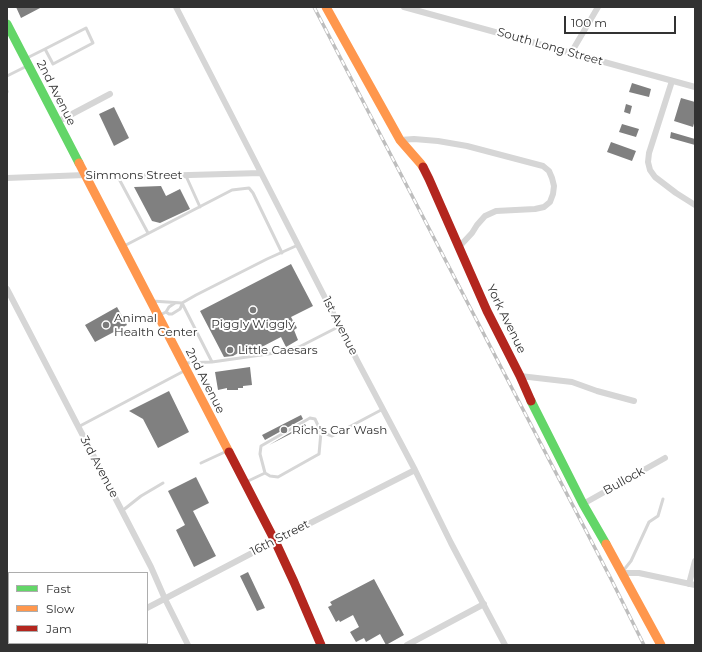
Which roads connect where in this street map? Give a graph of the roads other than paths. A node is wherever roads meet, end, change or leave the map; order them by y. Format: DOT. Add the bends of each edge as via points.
graph roads {
  1 [pos="176,7"];
  2 [pos="326,7"];
  3 [pos="404,7"];
  4 [pos="598,7"];
  5 [pos="7,24"];
  6 [pos="45,49"];
  7 [pos="571,53"];
  8 [pos="27,62"];
  9 [pos="7,76"];
  10 [pos="672,81"];
  11 [pos="695,88"];
  12 [pos="110,94"];
  13 [pos="57,122"];
  14 [pos="400,140"];
  15 [pos="262,173"];
  16 [pos="85,175"];
  17 [pos="185,175"];
  18 [pos="118,177"];
  19 [pos="7,178"];
  20 [pos="695,205"];
  21 [pos="200,207"];
  22 [pos="148,233"];
  23 [pos="298,245"];
  24 [pos="122,247"];
  25 [pos="459,247"];
  26 [pos="282,253"];
  27 [pos="7,290"];
  28 [pos="151,301"];
  29 [pos="175,303"];
  30 [pos="182,304"];
  31 [pos="162,314"];
  32 [pos="340,326"];
  33 [pos="212,362"];
  34 [pos="184,367"];
  35 [pos="520,376"];
  36 [pos="634,401"];
  37 [pos="383,410"];
  38 [pos="78,427"];
  39 [pos="321,432"];
  40 [pos="228,450"];
  41 [pos="665,458"];
  42 [pos="202,463"];
  43 [pos="415,470"];
  44 [pos="265,473"];
  45 [pos="163,483"];
  46 [pos="245,483"];
  47 [pos="663,499"];
  48 [pos="583,504"];
  49 [pos="122,511"];
  50 [pos="275,541"];
  51 [pos="695,561"];
  52 [pos="622,573"];
  53 [pos="692,585"];
  54 [pos="165,599"];
  55 [pos="484,604"];
  56 [pos="148,608"];
  57 [pos="188,645"];
  58 [pos="321,645"];
  59 [pos="407,645"];
  60 [pos="505,645"];
  61 [pos="660,645"];
  1 -- 15 [label="street, 1st Avenue"];
  2 -- 14 [label="street, York Avenue"];
  3 -- 7 [label="street, South Long Street"];
  4 -- 7 [label="street"];
  5 -- 8 [label="street, 2nd Avenue"];
  6 -- 6 [label="lane" via="86,28 93,43 53,64"];
  6 -- 8 [label="lane"];
  7 -- 10 [label="street, South Long Street"];
  8 -- 9 [label="lane"];
  8 -- 13 [label="street, 2nd Avenue"];
  10 -- 11 [label="street, South Long Street"];
  10 -- 20 [label="street" via="648,162 655,177"];
  12 -- 13 [label="street"];
  13 -- 16 [label="street, 2nd Avenue"];
  14 -- 25 [label="street, York Avenue" via="429,179"];
  14 -- 25 [label="street" via="438,141 467,146 543,166 549,171 554,186 550,202 544,207 496,211 485,216"];
  15 -- 17 [label="street, Simmons Street"];
  15 -- 23 [label="street, 1st Avenue"];
  16 -- 18 [label="street, Simmons Street"];
  16 -- 19 [label="street, Simmons Street"];
  16 -- 24 [label="street, 2nd Avenue"];
  17 -- 18 [label="street, Simmons Street"];
  17 -- 21 [label="lane"];
  18 -- 22 [label="lane"];
  21 -- 22 [label="lane"];
  21 -- 26 [label="lane" via="232,190 249,188"];
  22 -- 24 [label="lane"];
  23 -- 26 [label="lane"];
  23 -- 32 [label="street, 1st Avenue"];
  24 -- 28 [label="street, 2nd Avenue"];
  25 -- 35 [label="street, York Avenue"];
  26 -- 30 [label="lane"];
  27 -- 38 [label="street, 3rd Avenue"];
  28 -- 29 [label="lane"];
  28 -- 31 [label="street, 2nd Avenue"];
  29 -- 30 [label="lane"];
  29 -- 31 [label="lane"];
  30 -- 31 [label="lane" via="180,310 172,314"];
  30 -- 33 [label="lane"];
  31 -- 34 [label="street, 2nd Avenue"];
  32 -- 33 [label="lane" via="299,347"];
  32 -- 37 [label="street, 1st Avenue"];
  33 -- 34 [label="lane"];
  34 -- 38 [label="lane"];
  34 -- 40 [label="street, 2nd Avenue"];
  35 -- 36 [label="street" via="572,382"];
  35 -- 48 [label="street, York Avenue"];
  37 -- 39 [label="lane" via="332,436"];
  37 -- 43 [label="street, 1st Avenue"];
  38 -- 49 [label="street, 3rd Avenue"];
  39 -- 44 [label="lane" via="319,454 278,477"];
  39 -- 44 [label="lane" via="315,419 310,418 261,446 260,454"];
  40 -- 42 [label="lane"];
  40 -- 46 [label="street, 2nd Avenue"];
  41 -- 48 [label="street, Bullock"];
  43 -- 50 [label="street, 16th Street"];
  43 -- 55 [label="street, 1st Avenue"];
  44 -- 46 [label="lane"];
  45 -- 49 [label="lane"];
  46 -- 50 [label="street, 2nd Avenue"];
  47 -- 52 [label="lane" via="658,516 649,522 631,561"];
  48 -- 52 [label="street, York Avenue"];
  49 -- 54 [label="street, 3rd Avenue"];
  50 -- 54 [label="street, 16th Street"];
  50 -- 58 [label="street, 2nd Avenue"];
  51 -- 53 [label="street"];
  52 -- 53 [label="street" via="639,573"];
  52 -- 61 [label="street, York Avenue"];
  54 -- 56 [label="street, 16th Street"];
  54 -- 57 [label="street, 3rd Avenue"];
  55 -- 59 [label="street"];
  55 -- 60 [label="street, 1st Avenue"];
}
